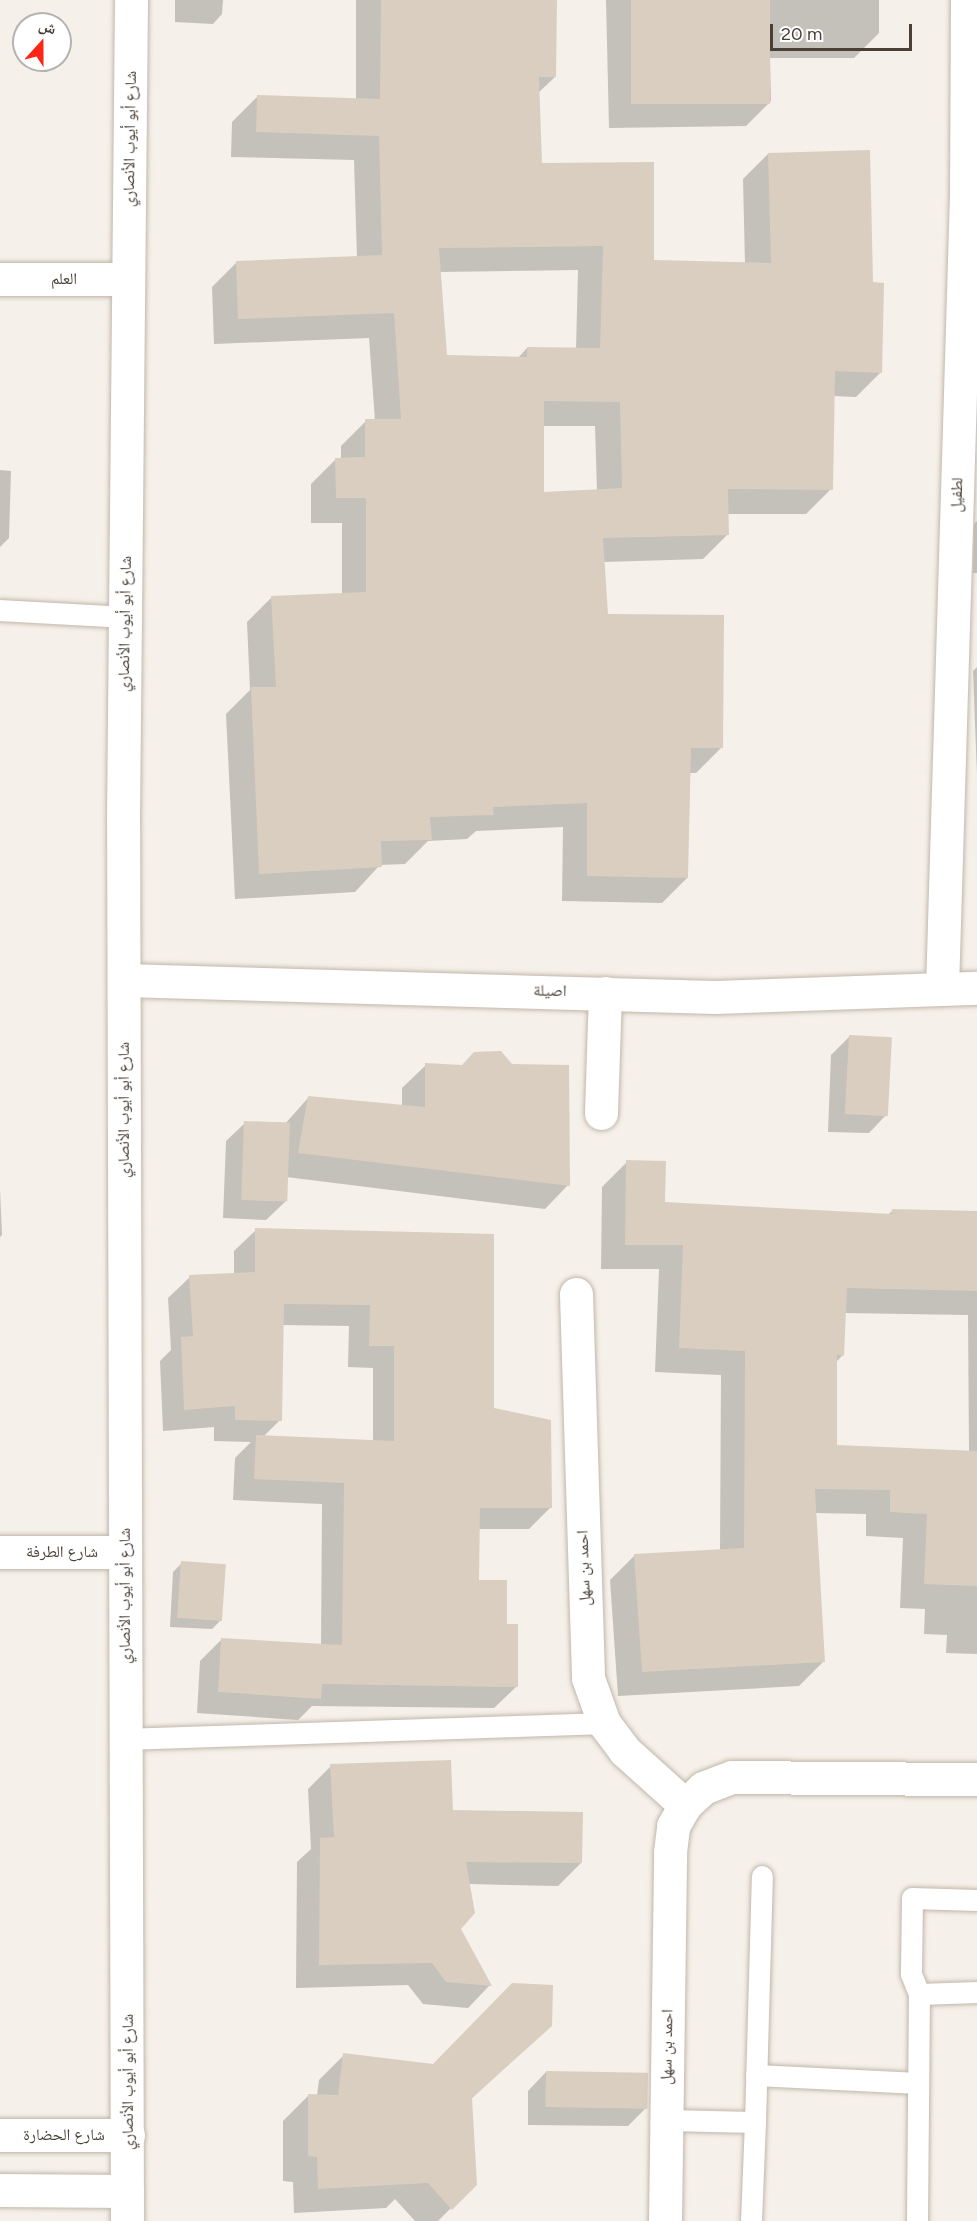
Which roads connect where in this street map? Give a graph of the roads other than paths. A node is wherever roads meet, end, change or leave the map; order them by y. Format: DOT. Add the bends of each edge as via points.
graph roads {
  1 [pos="131,0"];
  2 [pos="967,0"];
  3 [pos="972,193"];
  4 [pos="0,279"];
  5 [pos="128,279"];
  6 [pos="0,610"];
  7 [pos="125,617"];
  8 [pos="124,980"];
  9 [pos="977,988"];
  10 [pos="942,989"];
  11 [pos="605,993"];
  12 [pos="601,1113"];
  13 [pos="576,1294"];
  14 [pos="0,1552"];
  15 [pos="125,1552"];
  16 [pos="604,1723"];
  17 [pos="126,1739"];
  18 [pos="977,1779"];
  19 [pos="685,1805"];
  20 [pos="762,1876"];
  21 [pos="977,1900"];
  22 [pos="977,1992"];
  23 [pos="919,1994"];
  24 [pos="756,2075"];
  25 [pos="918,2083"];
  26 [pos="666,2120"];
  27 [pos="755,2121"];
  28 [pos="0,2135"];
  29 [pos="128,2135"];
  30 [pos="0,2190"];
  31 [pos="127,2206"];
  32 [pos="665,2221"];
  33 [pos="751,2221"];
  34 [pos="917,2221"];
  1 -- 5 [label="street, شارع أبو أيوب الأنصاري"];
  2 -- 3 [label="street, لطفيل"];
  3 -- 10 [label="street, لطفيل"];
  4 -- 5 [label="street, العلم"];
  5 -- 7 [label="street, شارع أبو أيوب الأنصاري"];
  6 -- 7 [label="lane"];
  7 -- 8 [label="street, شارع أبو أيوب الأنصاري"];
  8 -- 11 [label="street, اصيلة"];
  8 -- 15 [label="street, شارع أبو أيوب الأنصاري"];
  9 -- 10 [label="street, اصيلة"];
  10 -- 11 [label="street, اصيلة" via="715,998"];
  11 -- 12 [label="street"];
  13 -- 16 [label="street, احمد بن سهل" via="588,1678"];
  14 -- 15 [label="street, شارع الطرفة"];
  15 -- 17 [label="street, شارع أبو أيوب الأنصاري"];
  16 -- 17 [label="lane"];
  16 -- 19 [label="street, احمد بن سهل" via="625,1751"];
  17 -- 29 [label="street, شارع أبو أيوب الأنصاري"];
  18 -- 19 [label="street, احمد بن سهل" via="732,1777 703,1788"];
  19 -- 26 [label="street, احمد بن سهل" via="674,1826 670,1852"];
  20 -- 24 [label="lane"];
  21 -- 23 [label="lane" via="912,1898 911,1974"];
  22 -- 23 [label="lane"];
  23 -- 25 [label="lane"];
  24 -- 25 [label="lane"];
  24 -- 27 [label="lane"];
  25 -- 34 [label="lane"];
  26 -- 27 [label="lane"];
  26 -- 32 [label="street, احمد بن سهل"];
  27 -- 33 [label="lane"];
  28 -- 29 [label="street, شارع الحضارة"];
  29 -- 31 [label="street, شارع أبو أيوب الأنصاري"];
  30 -- 31 [label="street"];
}
